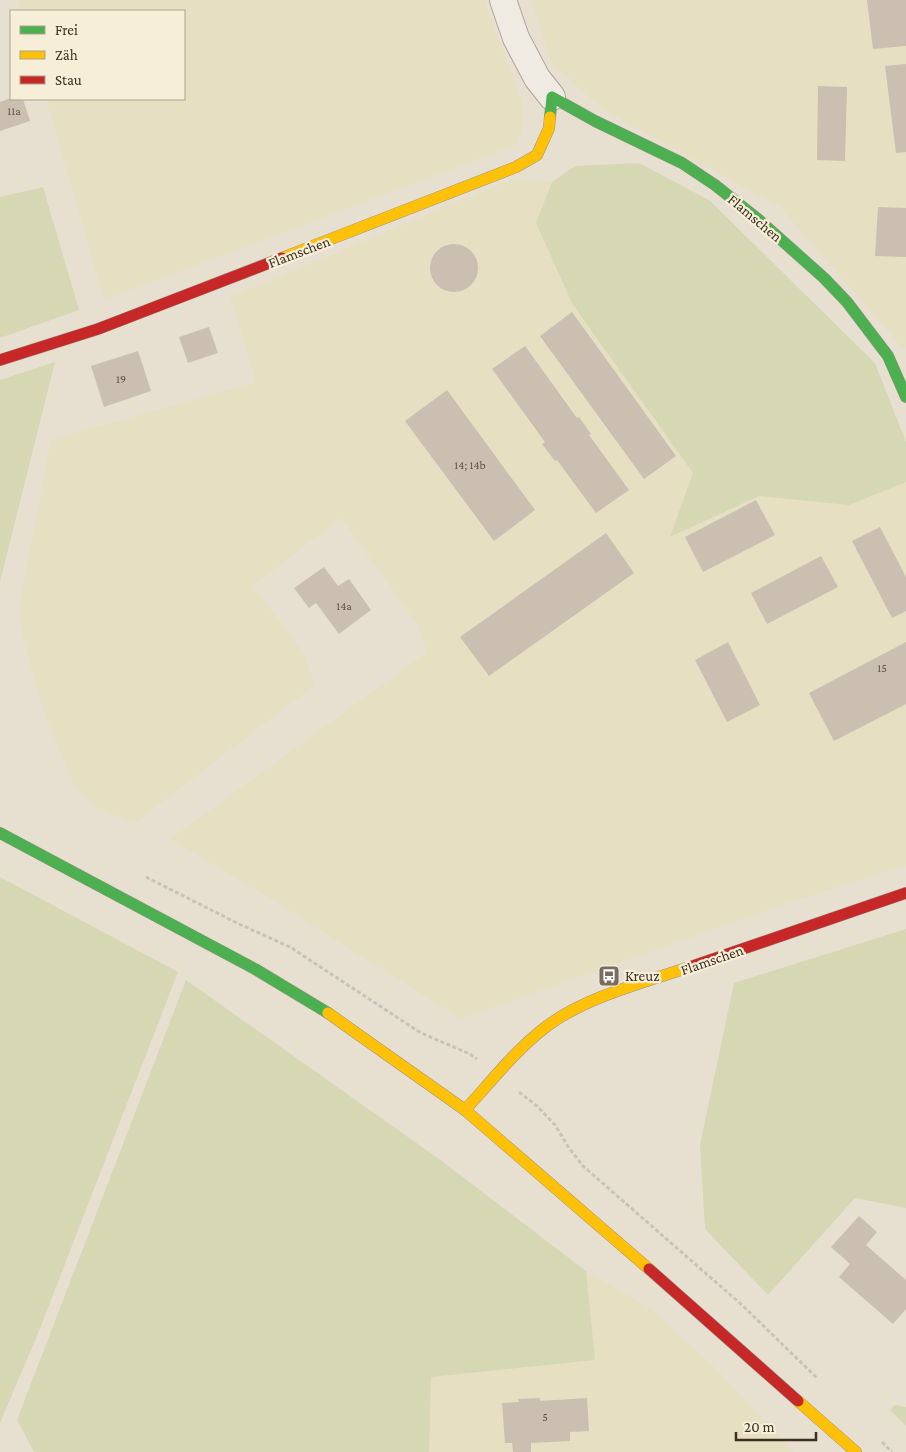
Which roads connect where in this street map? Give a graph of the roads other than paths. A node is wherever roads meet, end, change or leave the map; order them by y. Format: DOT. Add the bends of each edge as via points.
graph roads {
  1 [pos="503,0"];
  2 [pos="552,97"];
  3 [pos="0,360"];
  4 [pos="906,397"];
  5 [pos="0,834"];
  6 [pos="906,893"];
  7 [pos="465,1110"];
  8 [pos="856,1452"];
  1 -- 2 [label="street, Flamschen" via="516,38"];
  2 -- 3 [label="street, Flamschen" via="549,128 538,155 516,167 98,329"];
  2 -- 4 [label="street, Flamschen" via="682,163 715,184 759,220 847,302 888,356"];
  5 -- 7 [label="street" via="255,969 326,1012"];
  6 -- 7 [label="street, Flamschen" via="573,1010 542,1029"];
  7 -- 8 [label="street"];
}
